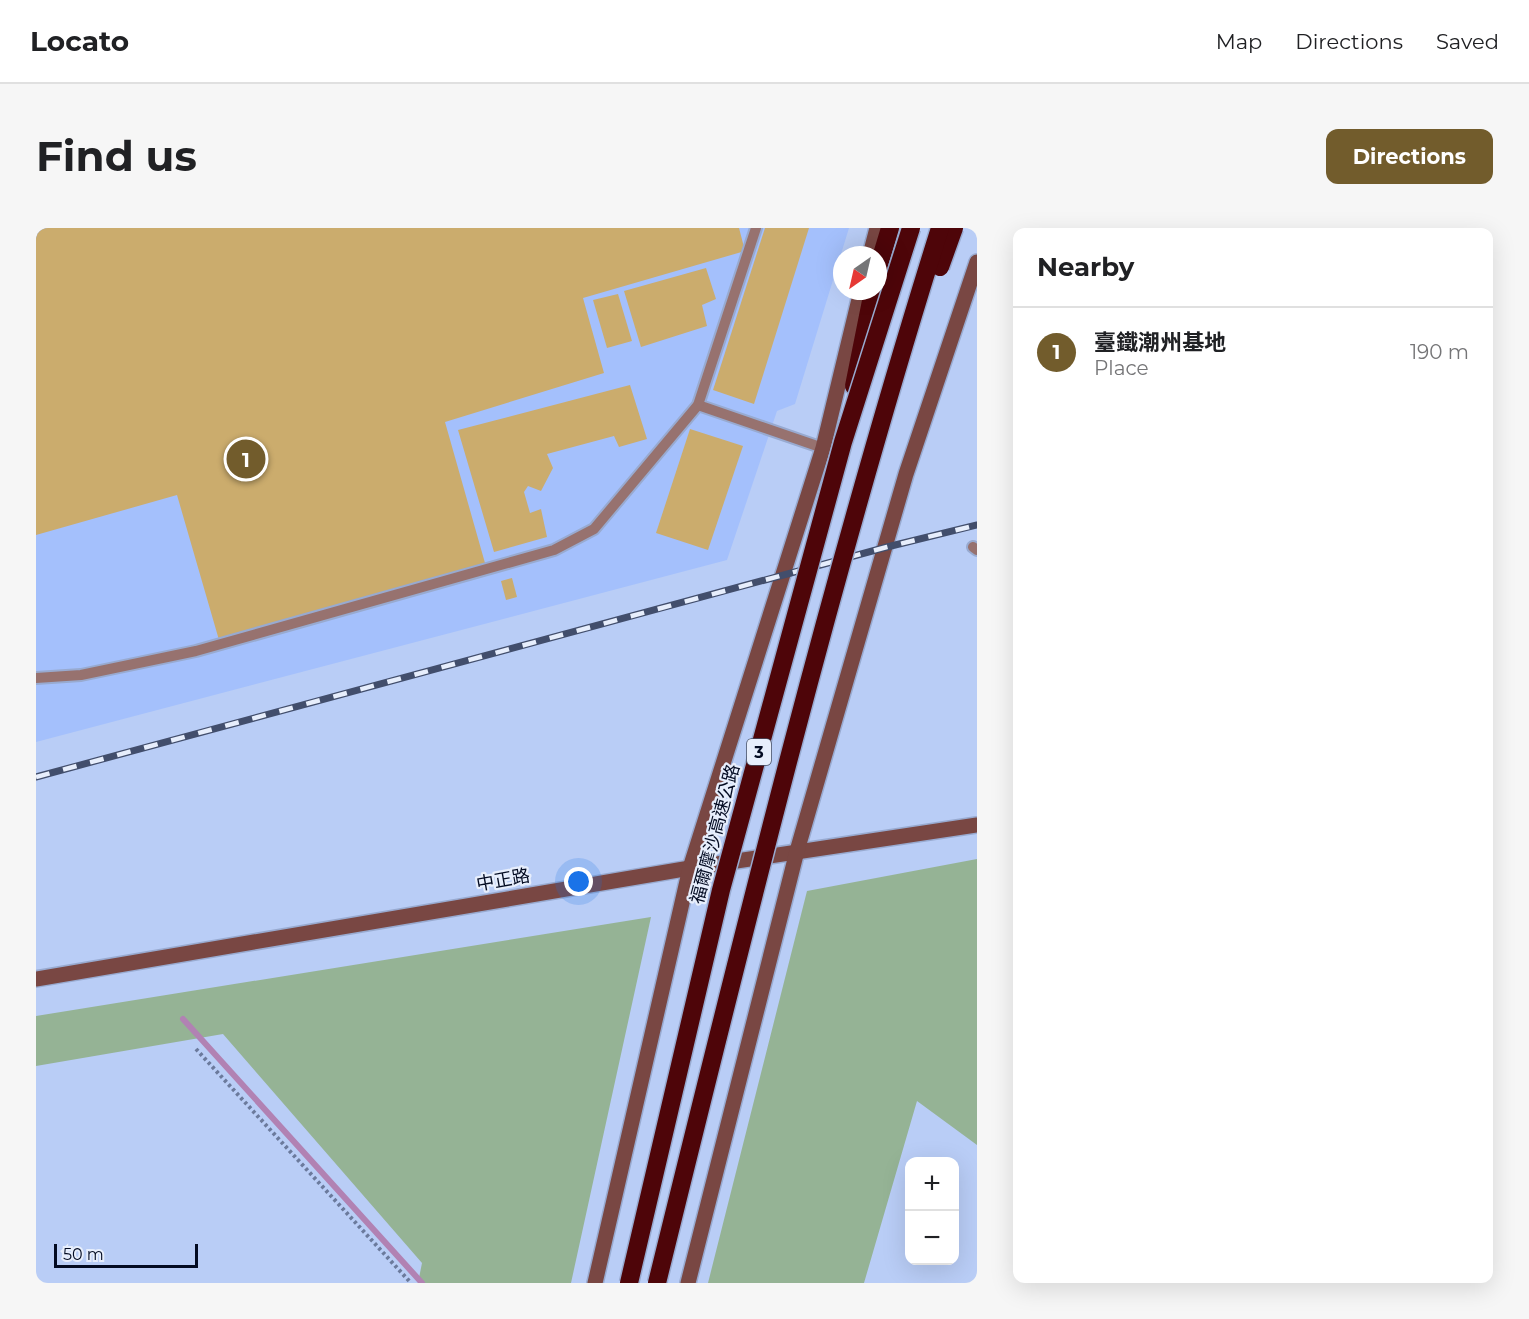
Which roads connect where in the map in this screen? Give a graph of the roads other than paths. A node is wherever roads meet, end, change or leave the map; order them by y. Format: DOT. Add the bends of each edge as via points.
graph roads {
  1 [pos="756,228"];
  2 [pos="877,228"];
  3 [pos="890,228"];
  4 [pos="911,228"];
  5 [pos="940,228"];
  6 [pos="954,228"];
  7 [pos="872,246"];
  8 [pos="885,246"];
  9 [pos="977,262"];
  10 [pos="859,300"];
  11 [pos="871,300"];
  12 [pos="698,405"];
  13 [pos="843,442"];
  14 [pos="823,448"];
  15 [pos="862,489"];
  16 [pos="36,678"];
  17 [pos="977,825"];
  18 [pos="797,852"];
  19 [pos="690,868"];
  20 [pos="36,979"];
  21 [pos="595,1283"];
  22 [pos="629,1283"];
  23 [pos="657,1283"];
  24 [pos="688,1283"];
  1 -- 12 [label="lane"];
  2 -- 7 [label="street"];
  3 -- 8 [label="highway"];
  4 -- 13 [label="highway, 福爾摩沙高速公路 / 3, bridge"];
  5 -- 15 [label="highway, 3, bridge"];
  6 -- 15 [label="highway, bridge"];
  9 -- 18 [label="street" via="906,474"];
  10 -- 14 [label="street"];
  11 -- 13 [label="highway, bridge"];
  12 -- 14 [label="lane"];
  12 -- 16 [label="lane" via="594,530 554,550 196,651 81,675"];
  13 -- 22 [label="highway, 福爾摩沙高速公路 / 3, bridge" via="721,890"];
  14 -- 19 [label="street"];
  15 -- 23 [label="highway, 3, bridge" via="754,894"];
  17 -- 18 [label="street, 中正路"];
  18 -- 19 [label="street, 中正路"];
  18 -- 24 [label="street"];
  19 -- 20 [label="street, 中正路"];
  19 -- 21 [label="street"];
}
